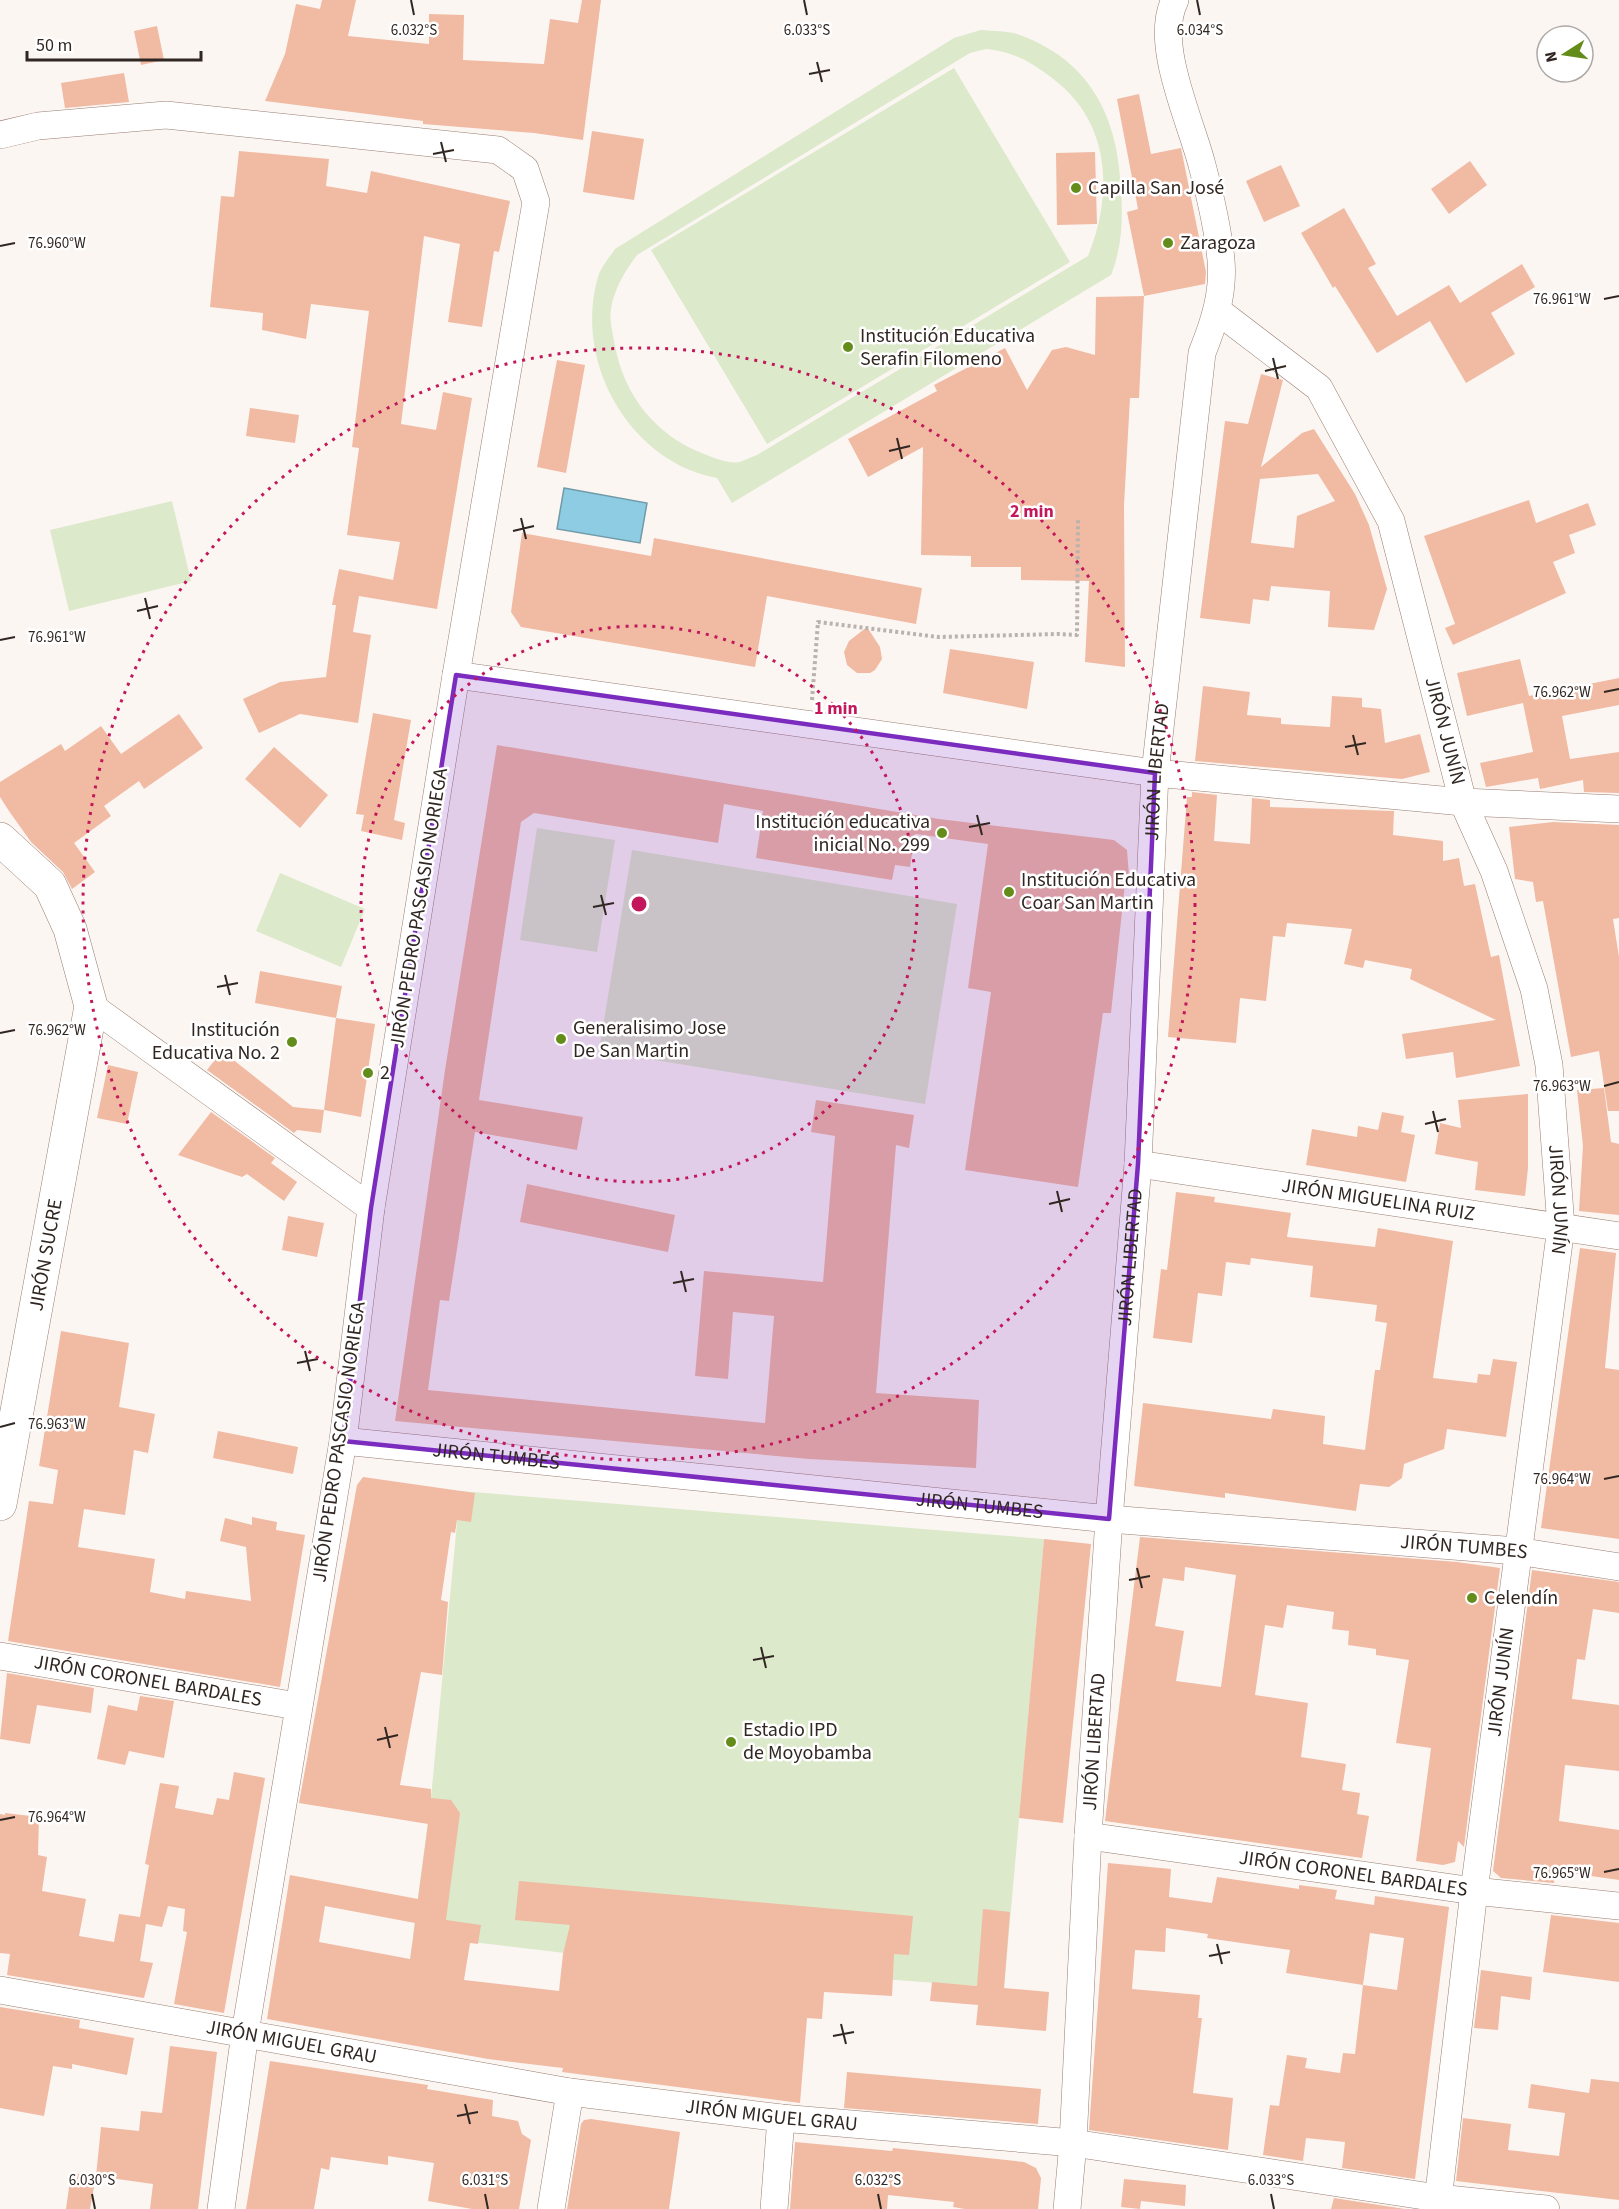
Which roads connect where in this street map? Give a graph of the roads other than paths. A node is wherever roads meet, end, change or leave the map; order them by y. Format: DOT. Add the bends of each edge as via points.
graph roads {
  1 [pos="1176,0"];
  2 [pos="0,135"];
  3 [pos="1218,311"];
  4 [pos="456,675"];
  5 [pos="1155,773"];
  6 [pos="1463,802"];
  7 [pos="1619,809"];
  8 [pos="0,839"];
  9 [pos="91,1006"];
  10 [pos="1138,1164"];
  11 [pos="371,1208"];
  12 [pos="1561,1227"];
  13 [pos="1619,1236"];
  14 [pos="343,1441"];
  15 [pos="0,1504"];
  16 [pos="1109,1519"];
  17 [pos="1517,1551"];
  18 [pos="1619,1567"];
  19 [pos="0,1656"];
  20 [pos="297,1706"];
  21 [pos="1088,1836"];
  22 [pos="1474,1892"];
  23 [pos="1619,1906"];
  24 [pos="0,1990"];
  25 [pos="245,2033"];
  26 [pos="570,2092"];
  27 [pos="781,2118"];
  28 [pos="1073,2143"];
  29 [pos="1438,2204"];
  30 [pos="221,2209"];
  31 [pos="551,2209"];
  32 [pos="774,2209"];
  33 [pos="1067,2209"];
  34 [pos="1546,2209"];
  1 -- 3 [label="street, JIRÓN LIBERTAD" via="1171,8 1169,34 1172,68 1202,165 1221,261"];
  2 -- 4 [label="street, JIRÓN PEDRO PASCASIO NORIEGA" via="38,126 166,115 498,150 525,169 536,202"];
  3 -- 5 [label="street, JIRÓN LIBERTAD" via="1202,353"];
  3 -- 6 [label="street, JIRÓN JUNÍN" via="1320,388 1390,521"];
  4 -- 5 [label="street"];
  4 -- 11 [label="street, JIRÓN PEDRO PASCASIO NORIEGA"];
  5 -- 6 [label="street"];
  5 -- 10 [label="street, JIRÓN LIBERTAD"];
  6 -- 7 [label="street"];
  6 -- 12 [label="street, JIRÓN JUNÍN" via="1494,871 1534,989 1549,1065"];
  8 -- 9 [label="street" via="50,885 70,929"];
  9 -- 11 [label="street"];
  9 -- 15 [label="street, JIRÓN SUCRE"];
  10 -- 12 [label="street, JIRÓN MIGUELINA RUIZ"];
  10 -- 16 [label="street, JIRÓN LIBERTAD"];
  11 -- 14 [label="street, JIRÓN PEDRO PASCASIO NORIEGA"];
  12 -- 13 [label="street, JIRÓN MIGUELINA RUIZ"];
  12 -- 17 [label="street, JIRÓN JUNÍN"];
  14 -- 16 [label="street, JIRÓN TUMBES"];
  14 -- 20 [label="street, JIRÓN PEDRO PASCASIO NORIEGA"];
  16 -- 17 [label="street, JIRÓN TUMBES"];
  16 -- 21 [label="street, JIRÓN LIBERTAD"];
  17 -- 18 [label="street, JIRÓN TUMBES"];
  17 -- 22 [label="street, JIRÓN JUNÍN"];
  19 -- 20 [label="street, JIRÓN CORONEL BARDALES"];
  20 -- 25 [label="street, JIRÓN PEDRO PASCASIO NORIEGA"];
  21 -- 22 [label="street, JIRÓN CORONEL BARDALES"];
  21 -- 28 [label="street, JIRÓN LIBERTAD"];
  22 -- 23 [label="street, JIRÓN CORONEL BARDALES"];
  22 -- 29 [label="street, JIRÓN JUNÍN"];
  24 -- 25 [label="street, JIRÓN MIGUEL GRAU"];
  25 -- 26 [label="street, JIRÓN MIGUEL GRAU"];
  25 -- 30 [label="street, JIRÓN PEDRO PASCASIO NORIEGA"];
  26 -- 27 [label="street, JIRÓN MIGUEL GRAU"];
  26 -- 31 [label="street"];
  27 -- 28 [label="street, JIRÓN MIGUEL GRAU"];
  27 -- 32 [label="street"];
  28 -- 29 [label="street, JIRÓN MIGUEL GRAU"];
  28 -- 33 [label="street, JIRÓN LIBERTAD"];
  29 -- 34 [label="street, JIRÓN MIGUEL GRAU"];
}
